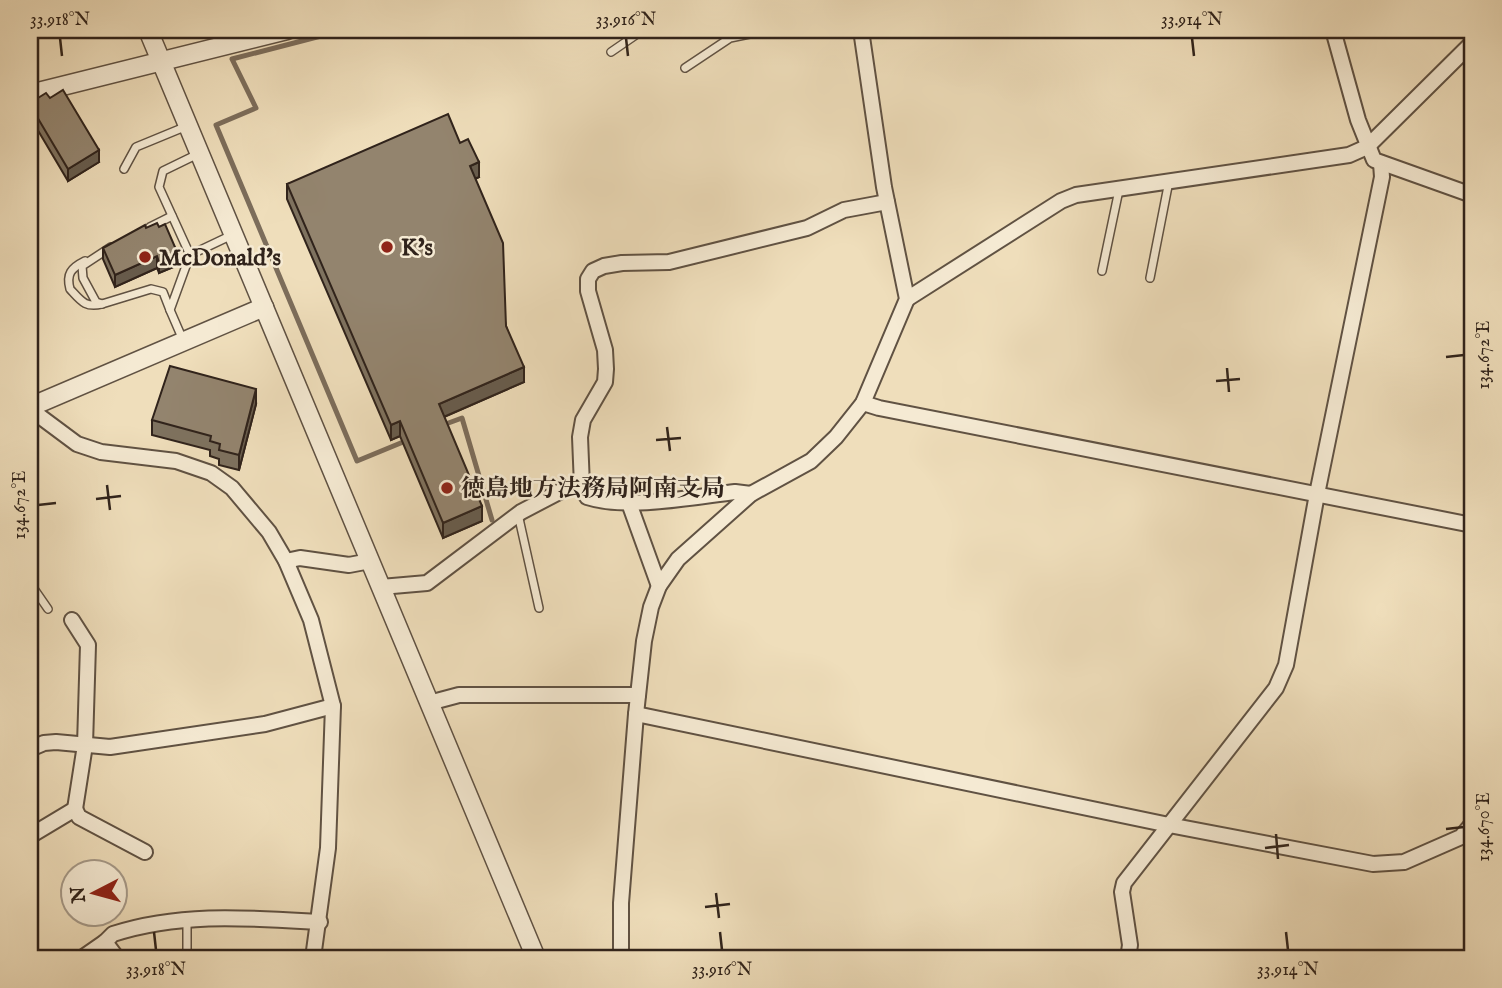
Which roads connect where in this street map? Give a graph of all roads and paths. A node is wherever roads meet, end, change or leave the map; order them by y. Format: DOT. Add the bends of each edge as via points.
graph roads {
  1 [pos="148,30"];
  2 [pos="287,30"];
  3 [pos="643,30"];
  4 [pos="770,30"];
  5 [pos="861,30"];
  6 [pos="1333,30"];
  7 [pos="1472,43"];
  8 [pos="611,52"];
  9 [pos="161,62"];
  10 [pos="685,68"];
  11 [pos="30,94"];
  12 [pos="188,126"];
  13 [pos="1367,147"];
  14 [pos="200,153"];
  15 [pos="1381,163"];
  16 [pos="124,169"];
  17 [pos="1169,181"];
  18 [pos="1119,189"];
  19 [pos="1472,195"];
  20 [pos="887,202"];
  21 [pos="172,216"];
  22 [pos="137,233"];
  23 [pos="233,234"];
  24 [pos="115,245"];
  25 [pos="190,255"];
  26 [pos="92,257"];
  27 [pos="1102,271"];
  28 [pos="1150,278"];
  29 [pos="907,299"];
  30 [pos="102,304"];
  31 [pos="264,307"];
  32 [pos="170,310"];
  33 [pos="184,341"];
  34 [pos="863,403"];
  35 [pos="30,408"];
  36 [pos="582,486"];
  37 [pos="751,494"];
  38 [pos="1317,494"];
  39 [pos="629,503"];
  40 [pos="518,514"];
  41 [pos="1472,525"];
  42 [pos="286,561"];
  43 [pos="370,561"];
  44 [pos="30,583"];
  45 [pos="659,586"];
  46 [pos="381,587"];
  47 [pos="539,608"];
  48 [pos="48,609"];
  49 [pos="72,620"];
  50 [pos="638,695"];
  51 [pos="429,703"];
  52 [pos="333,706"];
  53 [pos="636,714"];
  54 [pos="85,745"];
  55 [pos="30,749"];
  56 [pos="75,809"];
  57 [pos="1472,824"];
  58 [pos="1169,825"];
  59 [pos="30,836"];
  60 [pos="145,852"];
  61 [pos="187,918"];
  62 [pos="320,922"];
  63 [pos="105,942"];
  64 [pos="82,958"];
  65 [pos="117,958"];
  66 [pos="187,958"];
  67 [pos="313,958"];
  68 [pos="536,958"];
  69 [pos="621,958"];
  70 [pos="1128,958"];
  1 -- 9 [label="street"];
  2 -- 9 [label="street"];
  3 -- 8 [label="lane"];
  4 -- 10 [label="lane" via="730,38"];
  5 -- 20 [label="street"];
  6 -- 13 [label="street"];
  7 -- 13 [label="street"];
  9 -- 11 [label="street"];
  9 -- 12 [label="street"];
  12 -- 14 [label="street"];
  12 -- 16 [label="lane" via="136,147"];
  13 -- 15 [label="street"];
  13 -- 17 [label="street" via="1349,155"];
  14 -- 21 [label="lane" via="163,171 159,187"];
  14 -- 23 [label="street"];
  15 -- 19 [label="street"];
  15 -- 38 [label="street" via="1382,177"];
  17 -- 18 [label="street"];
  17 -- 28 [label="lane"];
  18 -- 27 [label="lane"];
  18 -- 29 [label="street" via="1060,201"];
  20 -- 29 [label="street"];
  20 -- 36 [label="street" via="844,210 807,228 669,262 622,262 593,271 588,291 606,369 605,382 583,420"];
  21 -- 22 [label="lane"];
  21 -- 25 [label="lane"];
  23 -- 25 [label="lane"];
  23 -- 31 [label="street"];
  24 -- 26 [label="lane"];
  25 -- 32 [label="lane"];
  26 -- 30 [label="lane" via="82,265 83,278 96,302"];
  26 -- 30 [label="lane" via="72,268 69,289 84,303"];
  29 -- 34 [label="street"];
  30 -- 32 [label="lane" via="151,289 163,292"];
  31 -- 33 [label="street"];
  31 -- 43 [label="street"];
  32 -- 33 [label="lane"];
  33 -- 35 [label="street"];
  34 -- 37 [label="street" via="811,461"];
  34 -- 38 [label="street"];
  35 -- 42 [label="street" via="77,444 101,453 176,461 211,473 232,488"];
  36 -- 39 [label="street" via="587,497"];
  36 -- 40 [label="street" via="563,489"];
  37 -- 39 [label="street"];
  37 -- 45 [label="street" via="678,559"];
  38 -- 41 [label="street"];
  38 -- 58 [label="street" via="1286,665 1276,688"];
  39 -- 45 [label="street"];
  40 -- 46 [label="street" via="427,583"];
  40 -- 47 [label="lane"];
  42 -- 43 [label="street" via="300,558 349,565"];
  42 -- 52 [label="street" via="311,620"];
  43 -- 46 [label="street"];
  44 -- 48 [label="lane"];
  45 -- 50 [label="street" via="643,641"];
  46 -- 51 [label="street"];
  49 -- 54 [label="street" via="88,645"];
  50 -- 51 [label="street" via="459,695"];
  50 -- 53 [label="street"];
  51 -- 68 [label="street"];
  52 -- 54 [label="street" via="265,724 110,747"];
  52 -- 62 [label="street" via="328,848"];
  53 -- 58 [label="street"];
  53 -- 69 [label="street"];
  54 -- 55 [label="street" via="44,743"];
  54 -- 56 [label="street"];
  56 -- 59 [label="street"];
  56 -- 60 [label="street" via="79,817"];
  57 -- 58 [label="street" via="1461,837 1404,862 1373,864"];
  58 -- 70 [label="street" via="1124,883"];
  61 -- 62 [label="street"];
  61 -- 63 [label="street" via="123,931"];
  61 -- 66 [label="lane"];
  62 -- 67 [label="street"];
  63 -- 64 [label="street"];
  63 -- 65 [label="street"];
}
